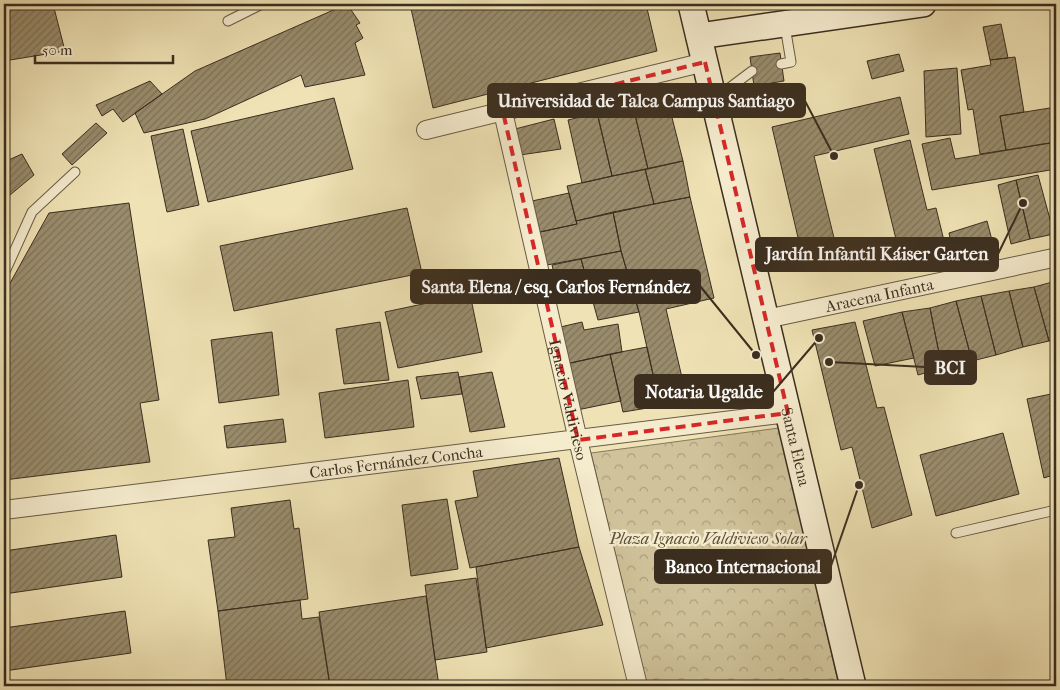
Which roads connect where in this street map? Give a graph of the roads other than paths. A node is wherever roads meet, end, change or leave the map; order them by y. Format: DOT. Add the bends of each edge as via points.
graph roads {
  1 [pos="262,4"];
  2 [pos="691,4"];
  3 [pos="923,4"];
  4 [pos="228,21"];
  5 [pos="785,24"];
  6 [pos="698,36"];
  7 [pos="705,62"];
  8 [pos="781,64"];
  9 [pos="752,71"];
  10 [pos="712,92"];
  11 [pos="503,112"];
  12 [pos="426,130"];
  13 [pos="75,172"];
  14 [pos="1054,258"];
  15 [pos="4,274"];
  16 [pos="766,319"];
  17 [pos="788,413"];
  18 [pos="578,440"];
  19 [pos="4,510"];
  20 [pos="1056,510"];
  21 [pos="956,534"];
  22 [pos="638,686"];
  23 [pos="853,686"];
  1 -- 4 [label="lane"];
  2 -- 6 [label="main road, Santa Elena"];
  3 -- 5 [label="main road"];
  5 -- 6 [label="main road"];
  5 -- 8 [label="lane" via="791,62"];
  6 -- 7 [label="main road, Santa Elena"];
  7 -- 10 [label="main road, Santa Elena"];
  7 -- 11 [label="street"];
  9 -- 10 [label="lane" via="728,89"];
  10 -- 16 [label="main road, Santa Elena"];
  11 -- 12 [label="street"];
  11 -- 18 [label="street, Ignacio Valdivieso"];
  13 -- 15 [label="lane" via="32,212"];
  14 -- 16 [label="street, Aracena Infanta"];
  16 -- 17 [label="main road, Santa Elena"];
  17 -- 18 [label="street, Carlos Fernández Concha"];
  17 -- 23 [label="main road, Santa Elena"];
  18 -- 19 [label="street, Carlos Fernández Concha"];
  18 -- 22 [label="street, Ignacio Valdivieso"];
  20 -- 21 [label="lane"];
}
